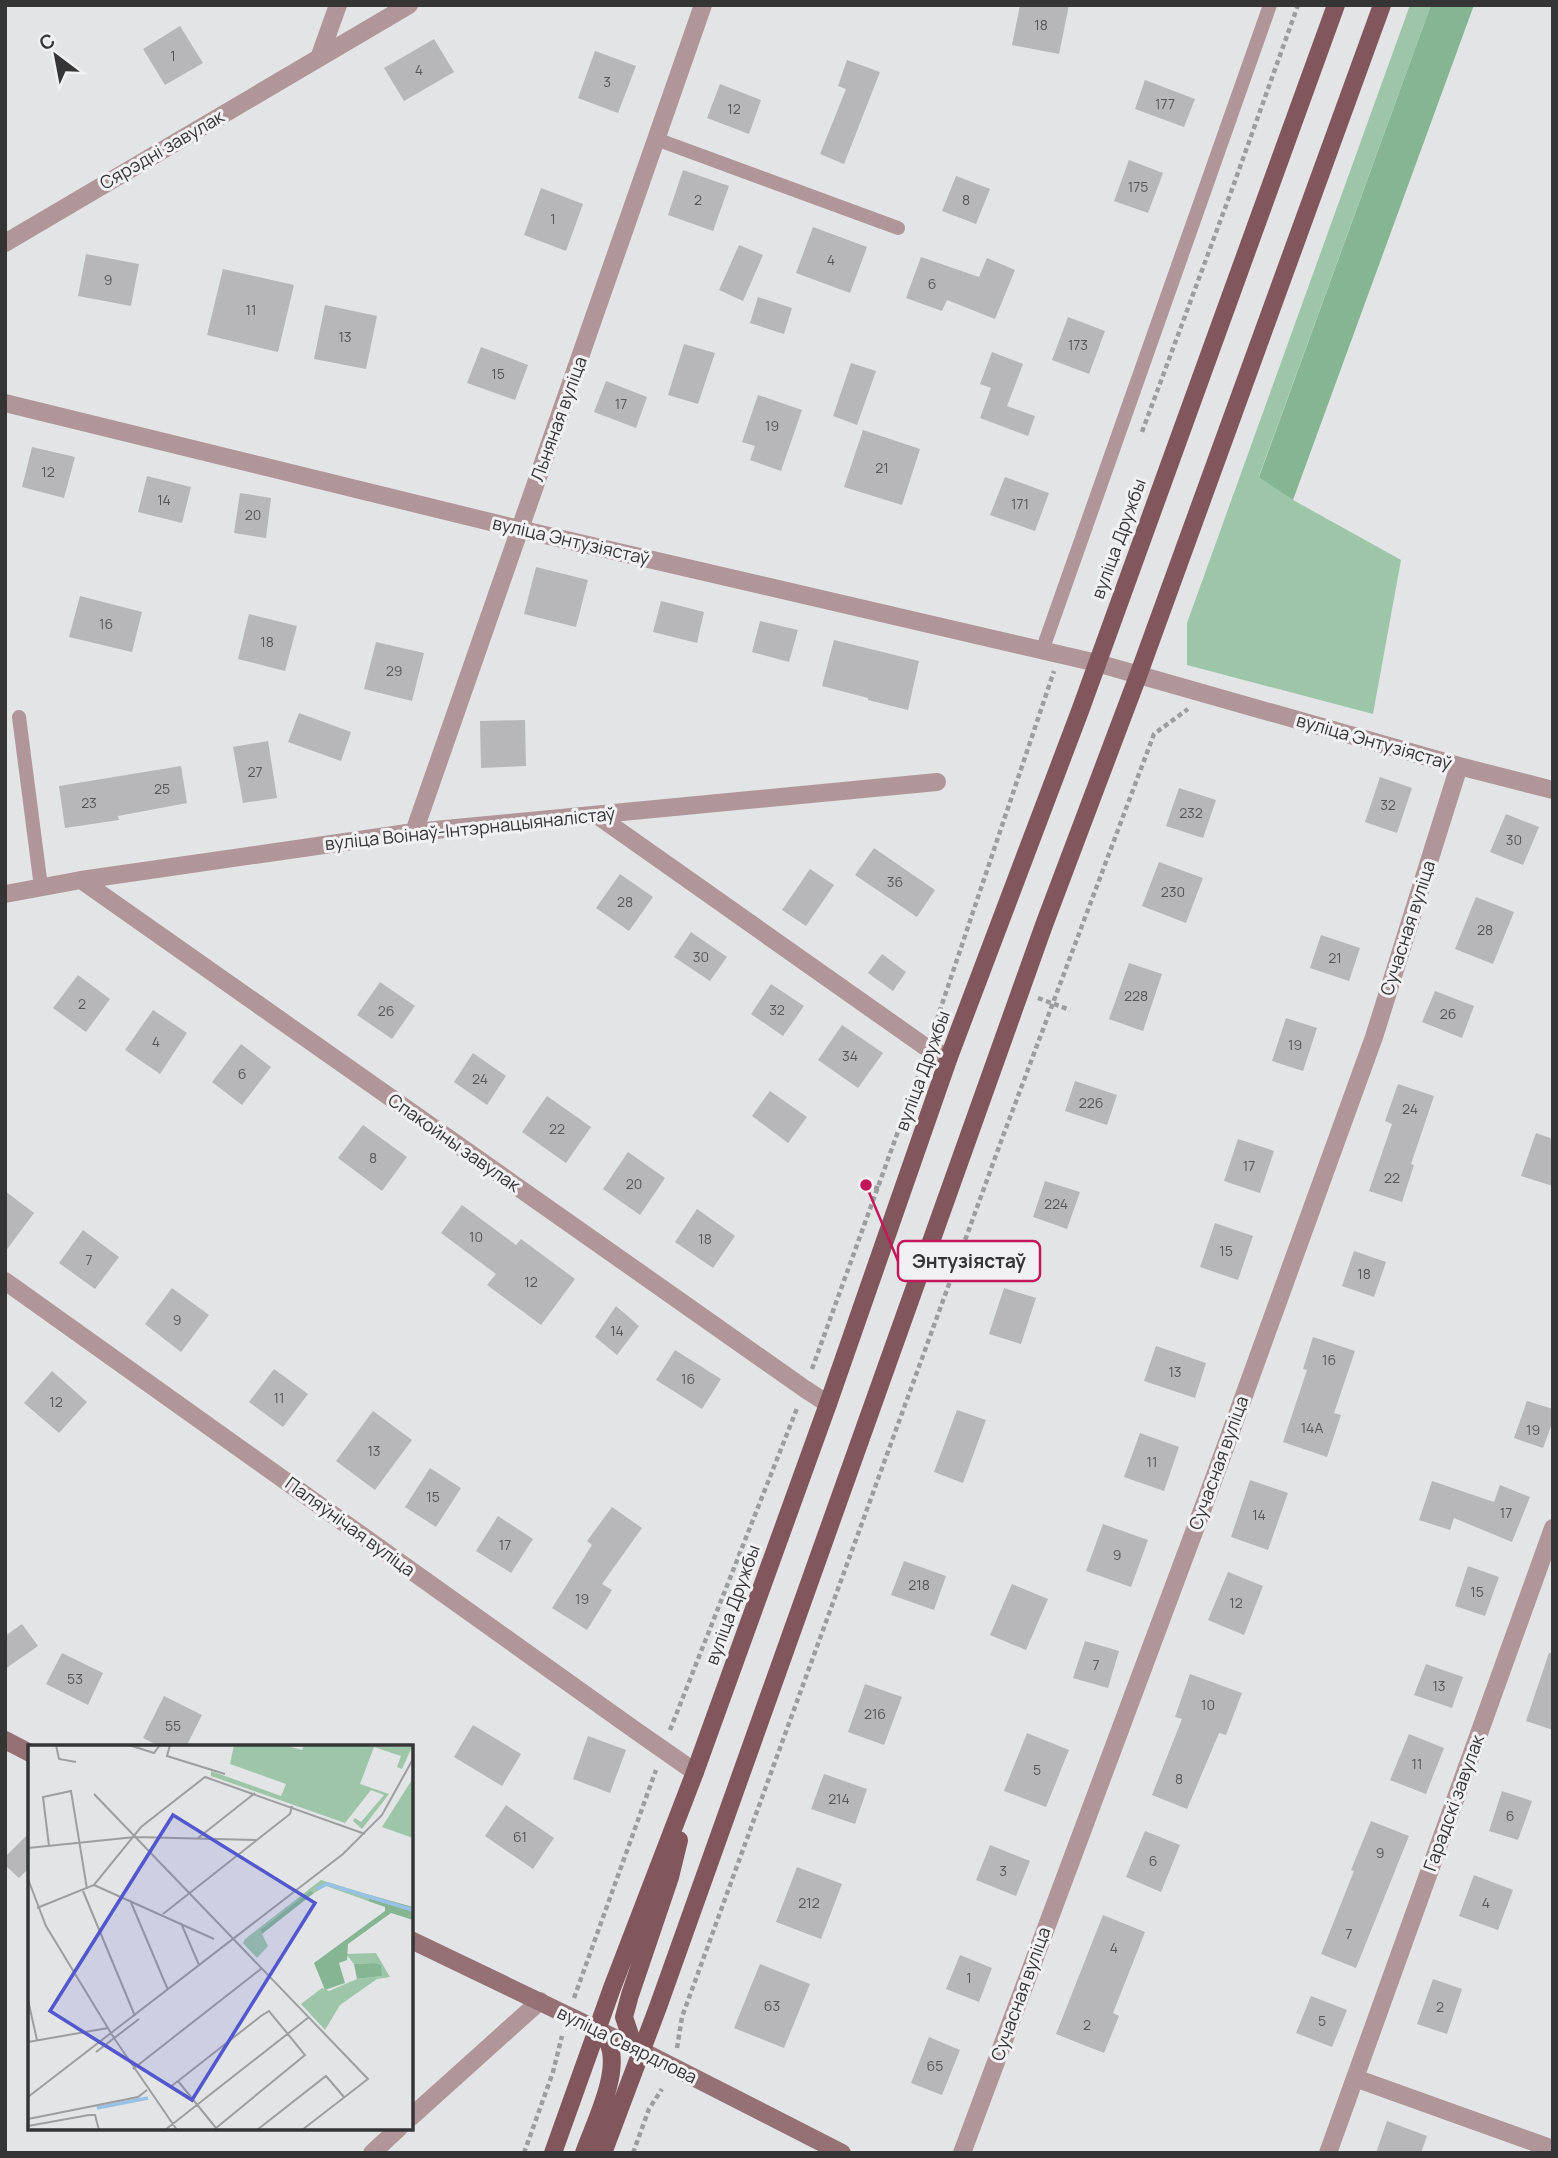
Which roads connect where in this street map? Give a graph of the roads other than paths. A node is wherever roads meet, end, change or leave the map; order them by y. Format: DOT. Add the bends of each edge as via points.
graph roads {
  1 [pos="338,5"];
  2 [pos="409,5"];
  3 [pos="703,5"];
  4 [pos="1270,5"];
  5 [pos="1336,5"];
  6 [pos="1382,5"];
  7 [pos="319,58"];
  8 [pos="656,139"];
  9 [pos="898,228"];
  10 [pos="5,243"];
  11 [pos="5,403"];
  12 [pos="519,529"];
  13 [pos="1042,651"];
  14 [pos="1097,663"];
  15 [pos="1138,676"];
  16 [pos="19,718"];
  17 [pos="1459,766"];
  18 [pos="937,782"];
  19 [pos="1553,790"];
  20 [pos="598,816"];
  21 [pos="414,832"];
  22 [pos="81,880"];
  23 [pos="41,887"];
  24 [pos="5,894"];
  25 [pos="949,1057"];
  26 [pos="5,1281"];
  27 [pos="828,1404"];
  28 [pos="1553,1528"];
  29 [pos="5,1741"];
  30 [pos="28,1752"];
  31 [pos="695,1772"];
  32 [pos="413,1941"];
  33 [pos="540,2001"];
  34 [pos="598,2029"];
  35 [pos="642,2051"];
  36 [pos="1355,2078"];
  37 [pos="413,2115"];
  38 [pos="397,2130"];
  39 [pos="1553,2149"];
  40 [pos="372,2153"];
  41 [pos="553,2153"];
  42 [pos="584,2153"];
  43 [pos="603,2153"];
  44 [pos="842,2153"];
  45 [pos="962,2153"];
  46 [pos="1328,2153"];
  1 -- 7 [label="street"];
  2 -- 7 [label="street, Сярэдні завулак"];
  3 -- 8 [label="street, Льняная вуліца"];
  4 -- 13 [label="lane"];
  5 -- 14 [label="main road, вуліца Дружбы"];
  6 -- 15 [label="main road"];
  7 -- 10 [label="street, Сярэдні завулак"];
  8 -- 9 [label="lane"];
  8 -- 12 [label="street, Льняная вуліца"];
  11 -- 12 [label="street, вуліца Энтузіястаў"];
  12 -- 13 [label="street, вуліца Энтузіястаў"];
  12 -- 21 [label="street, Льняная вуліца"];
  13 -- 14 [label="street, вуліца Энтузіястаў"];
  14 -- 15 [label="street, вуліца Энтузіястаў"];
  14 -- 25 [label="main road, вуліца Дружбы"];
  15 -- 17 [label="street, вуліца Энтузіястаў"];
  15 -- 35 [label="main road" via="1020,992"];
  16 -- 23 [label="lane"];
  17 -- 19 [label="street, вуліца Энтузіястаў"];
  17 -- 45 [label="street, Сучасная вуліца" via="1374,1037"];
  18 -- 20 [label="street, вуліца Воінаў-Інтэрнацыяналістаў"];
  20 -- 21 [label="street, вуліца Воінаў-Інтэрнацыяналістаў"];
  20 -- 25 [label="street" via="927,1048"];
  21 -- 22 [label="street, вуліца Воінаў-Інтэрнацыяналістаў"];
  22 -- 23 [label="street, вуліца Воінаў-Інтэрнацыяналістаў"];
  22 -- 27 [label="street, Спакойны завулак"];
  23 -- 24 [label="street, вуліца Воінаў-Інтэрнацыяналістаў"];
  25 -- 27 [label="main road, вуліца Дружбы"];
  26 -- 31 [label="street, Паляўнічая вуліца"];
  27 -- 31 [label="main road, вуліца Дружбы"];
  28 -- 36 [label="street, Гарадскі завулак"];
  29 -- 30 [label="main road"];
  31 -- 34 [label="main road, вуліца Дружбы"];
  31 -- 35 [label="main road" via="670,1877 624,2017 631,2038"];
  32 -- 33 [label="main road, вуліца Свярдлова"];
  33 -- 34 [label="main road, вуліца Свярдлова"];
  33 -- 37 [label="street"];
  34 -- 35 [label="main road, вуліца Свярдлова"];
  34 -- 41 [label="main road, вуліца Дружбы"];
  34 -- 42 [label="main road" via="608,2041 612,2066"];
  35 -- 43 [label="main road"];
  35 -- 44 [label="main road, вуліца Свярдлова"];
  36 -- 39 [label="street"];
  36 -- 46 [label="street, Гарадскі завулак"];
  38 -- 40 [label="street"];
}
